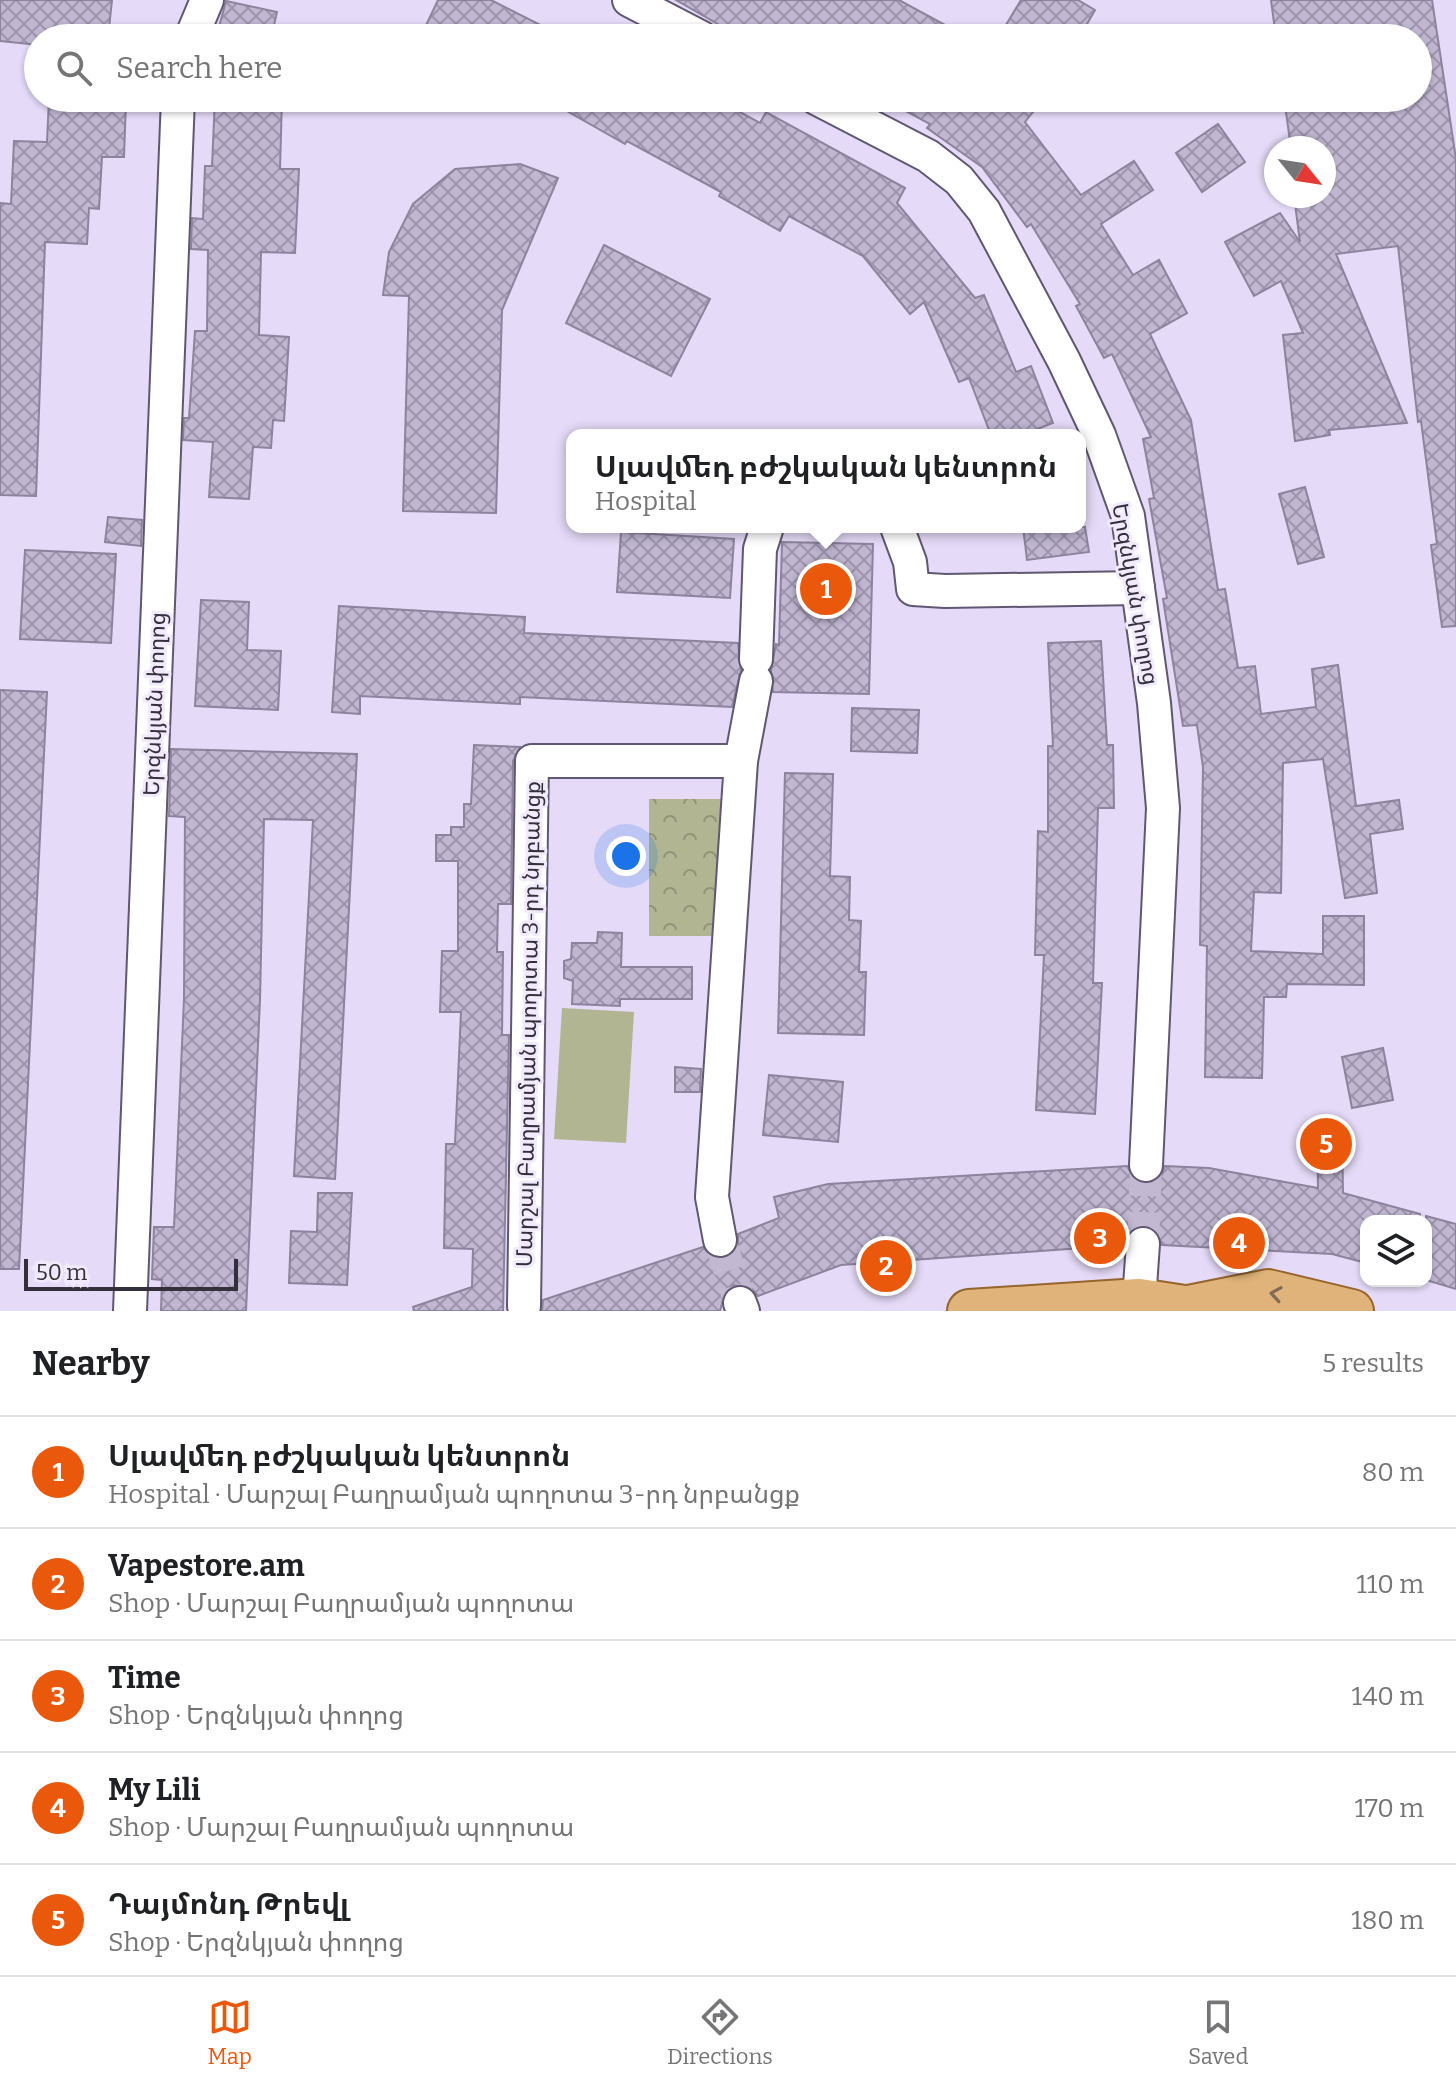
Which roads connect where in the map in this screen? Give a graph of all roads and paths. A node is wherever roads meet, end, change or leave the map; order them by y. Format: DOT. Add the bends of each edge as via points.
graph roads {
  1 [pos="207,0"];
  2 [pos="629,0"];
  3 [pos="197,24"];
  4 [pos="675,24"];
  5 [pos="177,112"];
  6 [pos="843,112"];
  7 [pos="765,533"];
  8 [pos="899,533"];
  9 [pos="1138,588"];
  10 [pos="741,761"];
  11 [pos="1146,1165"];
  12 [pos="720,1240"];
  13 [pos="1143,1244"];
  14 [pos="1139,1300"];
  15 [pos="524,1306"];
  16 [pos="1199,1309"];
  17 [pos="130,1311"];
  18 [pos="969,1311"];
  19 [pos="1352,1311"];
  1 -- 3 [label="street"];
  2 -- 4 [label="street"];
  5 -- 17 [label="street, Երզնկյան փողոց"];
  6 -- 9 [label="street, Երզնկյան փողոց" via="928,156 959,180 984,211 1099,435 1128,516"];
  7 -- 10 [label="street" via="760,549 756,670"];
  8 -- 9 [label="street" via="913,589"];
  9 -- 11 [label="street, Երզնկյան փողոց" via="1163,808"];
  10 -- 12 [label="street" via="712,1197"];
  10 -- 15 [label="street, Մարշալ Բաղրամյան պողոտա 3-րդ նրբանցք" via="532,761"];
  13 -- 14 [label="street"];
  14 -- 16 [label="main road"];
  14 -- 18 [label="main road"];
  19 -- 16 [label="main road, one-way" via="1268,1291"];
}
